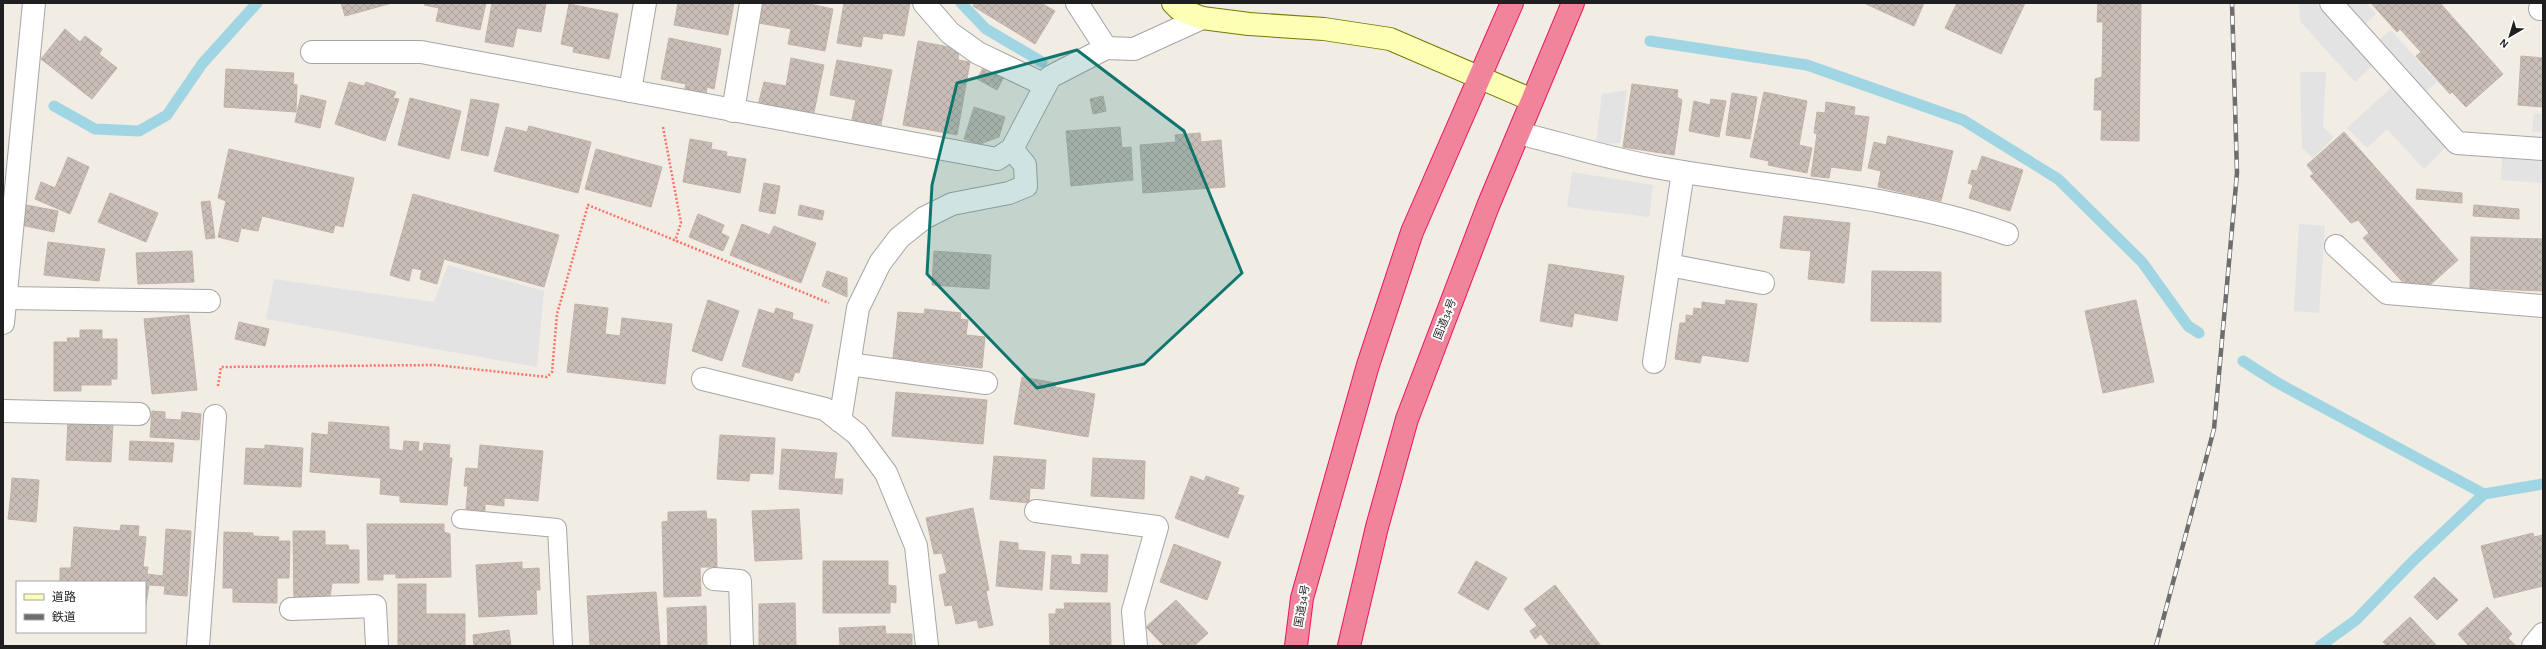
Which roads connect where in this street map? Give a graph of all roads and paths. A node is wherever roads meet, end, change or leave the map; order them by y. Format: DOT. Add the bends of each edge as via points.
graph roads {
  1 [pos="34,3"];
  2 [pos="645,3"];
  3 [pos="751,3"];
  4 [pos="924,3"];
  5 [pos="1077,3"];
  6 [pos="1172,3"];
  7 [pos="1512,3"];
  8 [pos="1573,3"];
  9 [pos="2331,3"];
  10 [pos="1202,18"];
  11 [pos="1106,48"];
  12 [pos="312,52"];
  13 [pos="1479,77"];
  14 [pos="1045,85"];
  15 [pos="630,92"];
  16 [pos="657,97"];
  17 [pos="1532,100"];
  18 [pos="733,111"];
  19 [pos="1519,133"];
  20 [pos="1012,149"];
  21 [pos="2543,149"];
  22 [pos="1683,172"];
  23 [pos="2007,234"];
  24 [pos="676,241"];
  25 [pos="2336,246"];
  26 [pos="1669,265"];
  27 [pos="1763,283"];
  28 [pos="5,298"];
  29 [pos="209,301"];
  30 [pos="2543,306"];
  31 [pos="858,314"];
  32 [pos="3,323"];
  33 [pos="1654,362"];
  34 [pos="849,364"];
  35 [pos="220,368"];
  36 [pos="703,379"];
  37 [pos="986,383"];
  38 [pos="3,411"];
  39 [pos="139,414"];
  40 [pos="215,416"];
  41 [pos="840,421"];
  42 [pos="1036,511"];
  43 [pos="462,520"];
  44 [pos="714,579"];
  45 [pos="291,609"];
  46 [pos="2543,634"];
  47 [pos="198,646"];
  48 [pos="377,646"];
  49 [pos="564,646"];
  50 [pos="742,646"];
  51 [pos="927,646"];
  52 [pos="1136,646"];
  53 [pos="1296,646"];
  54 [pos="1349,646"];
  55 [pos="2533,646"];
  1 -- 28 [label="street"];
  2 -- 15 [label="street"];
  3 -- 18 [label="street"];
  4 -- 14 [label="street" via="950,33 973,49"];
  5 -- 11 [label="street"];
  6 -- 10 [label="street"];
  7 -- 13 [label="highway, 国道34号"];
  8 -- 17 [label="highway, 国道34号"];
  9 -- 21 [label="street" via="2457,143"];
  10 -- 11 [label="street" via="1134,49"];
  10 -- 13 [label="street" via="1324,29 1390,39"];
  11 -- 14 [label="street" via="1050,77"];
  12 -- 15 [label="street" via="421,52"];
  13 -- 17 [label="street"];
  13 -- 53 [label="highway, 国道34号" via="1412,232 1368,365 1302,598"];
  14 -- 20 [label="street"];
  15 -- 16 [label="street"];
  16 -- 18 [label="street"];
  16 -- 24 [label="path" via="681,223"];
  17 -- 19 [label="highway, 国道34号"];
  18 -- 20 [label="street" via="997,159"];
  19 -- 22 [label="street"];
  19 -- 54 [label="highway, 国道34号" via="1488,206 1408,419 1377,527"];
  20 -- 31 [label="street" via="1025,165 1026,186 1009,193 952,204 924,218 899,238 880,263"];
  22 -- 23 [label="street" via="1888,202 1983,225"];
  22 -- 26 [label="street"];
  24 -- 31 [label="path"];
  24 -- 35 [label="path" via="588,205 557,314 552,372 547,377 436,365"];
  25 -- 30 [label="street" via="2387,293"];
  26 -- 27 [label="street"];
  26 -- 33 [label="street"];
  28 -- 29 [label="street"];
  28 -- 32 [label="street"];
  31 -- 34 [label="street"];
  34 -- 37 [label="street"];
  34 -- 41 [label="street"];
  36 -- 41 [label="street" via="825,409"];
  38 -- 39 [label="street"];
  40 -- 47 [label="street"];
  41 -- 51 [label="street" via="857,434 886,473 916,546"];
  42 -- 52 [label="street" via="1158,527 1133,611"];
  43 -- 49 [label="lane" via="557,528"];
  44 -- 50 [label="street" via="740,581"];
  45 -- 48 [label="street" via="375,606"];
  46 -- 55 [label="street"];
}
